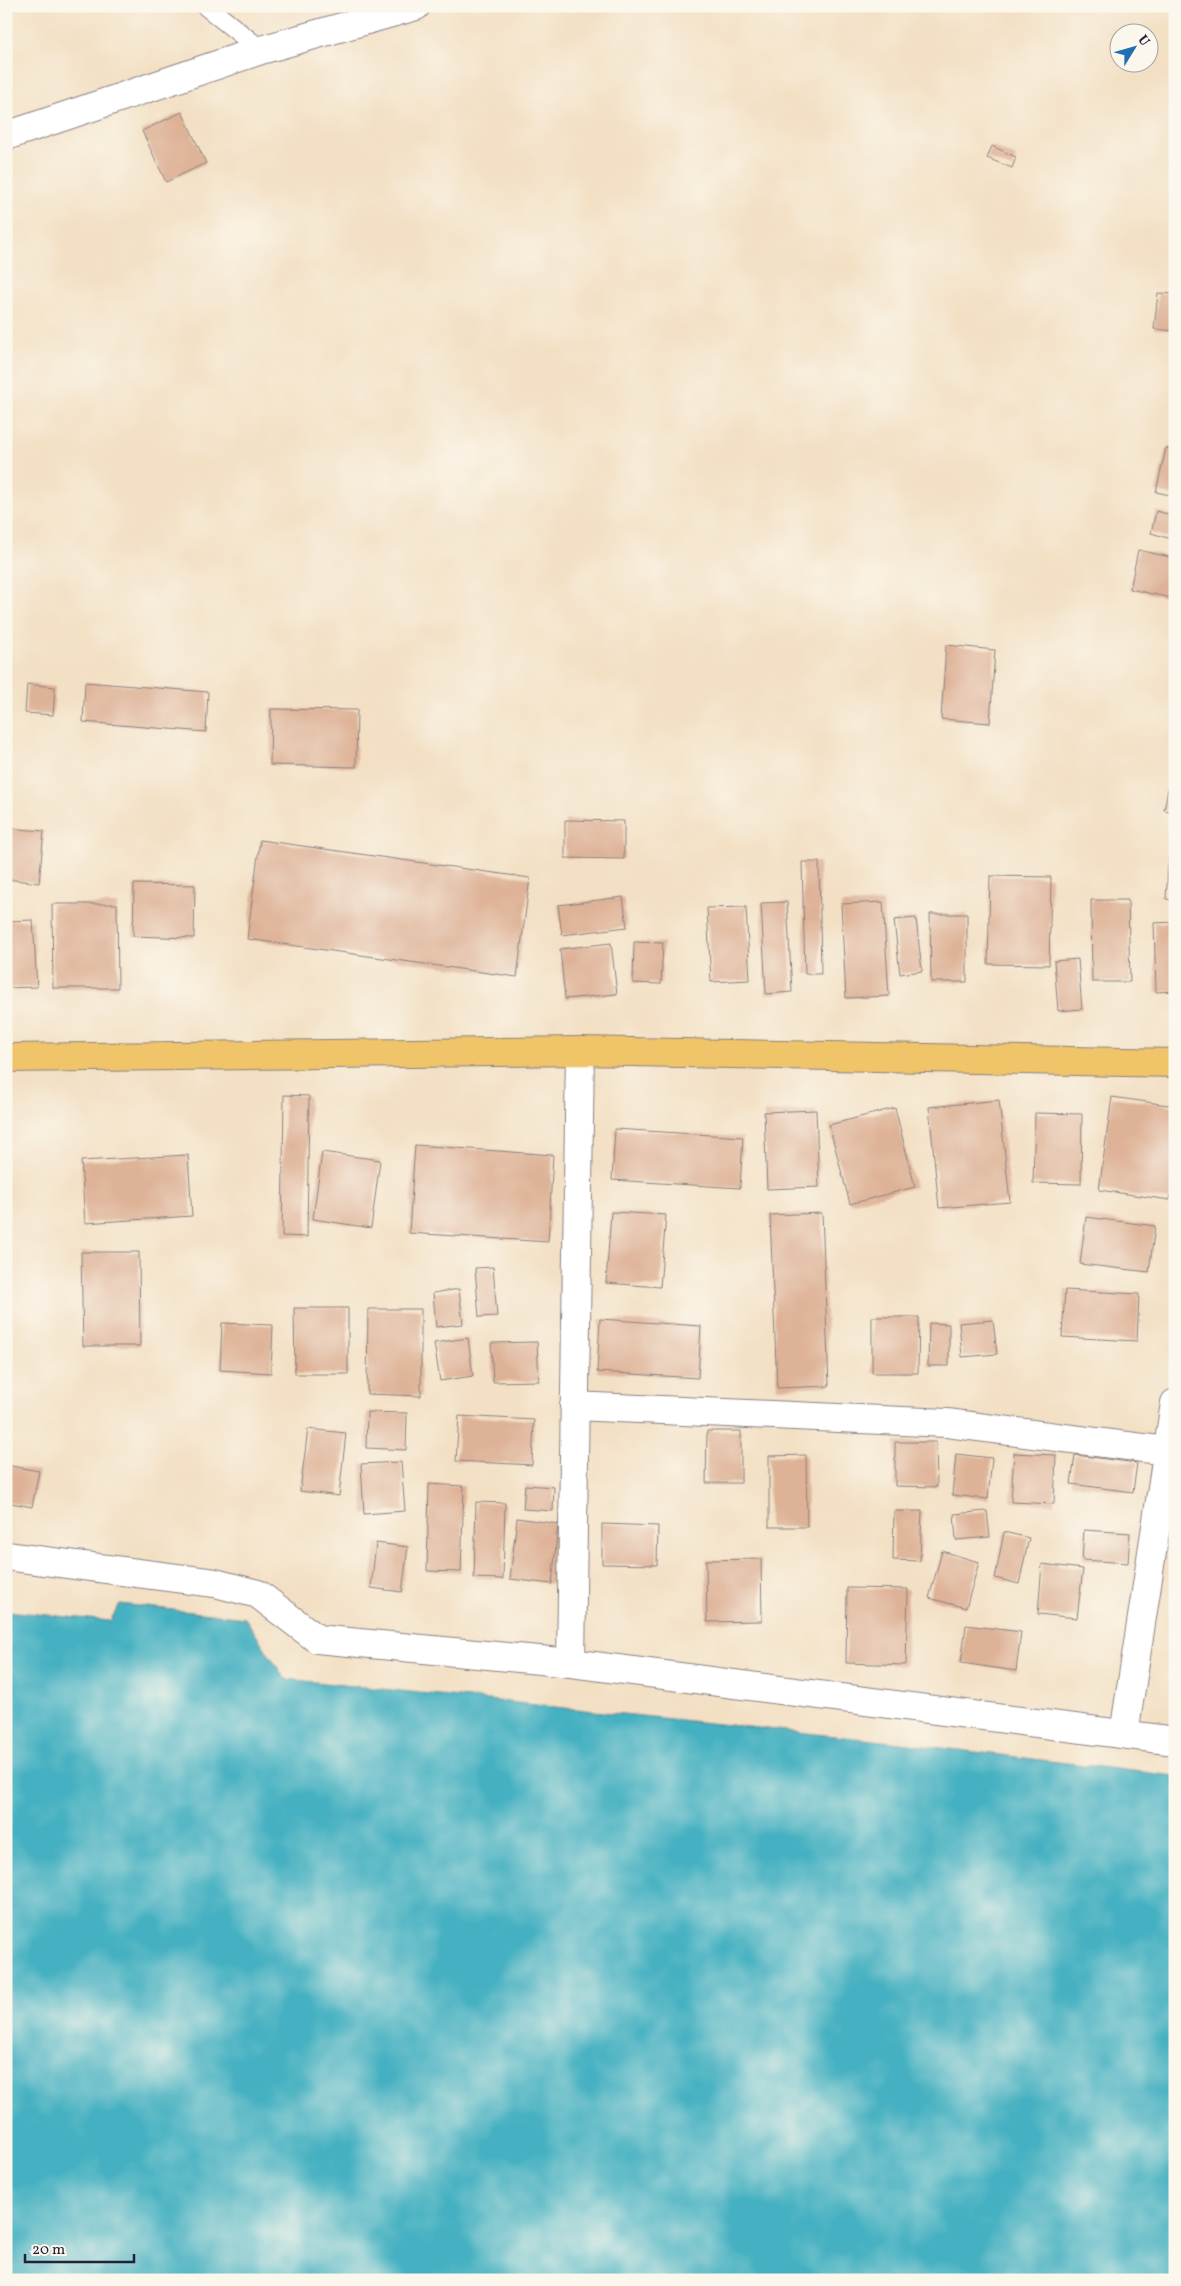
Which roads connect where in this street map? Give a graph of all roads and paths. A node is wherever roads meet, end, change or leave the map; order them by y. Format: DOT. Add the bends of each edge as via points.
graph roads {
  1 [pos="206,6"];
  2 [pos="416,6"];
  3 [pos="261,50"];
  4 [pos="6,136"];
  5 [pos="580,1051"];
  6 [pos="6,1058"];
  7 [pos="1175,1063"];
  8 [pos="1175,1403"];
  9 [pos="574,1406"];
  10 [pos="1171,1452"];
  11 [pos="6,1556"];
  12 [pos="571,1663"];
  13 [pos="1124,1734"];
  14 [pos="1175,1741"];
  1 -- 3 [label="lane"];
  2 -- 3 [label="street"];
  3 -- 4 [label="street"];
  5 -- 6 [label="highway"];
  5 -- 7 [label="highway"];
  5 -- 9 [label="street"];
  8 -- 10 [label="street"];
  9 -- 10 [label="street" via="947,1423"];
  9 -- 12 [label="street"];
  10 -- 13 [label="street"];
  11 -- 12 [label="street" via="215,1583 258,1594 317,1639"];
  12 -- 13 [label="street"];
  13 -- 14 [label="street"];
}
